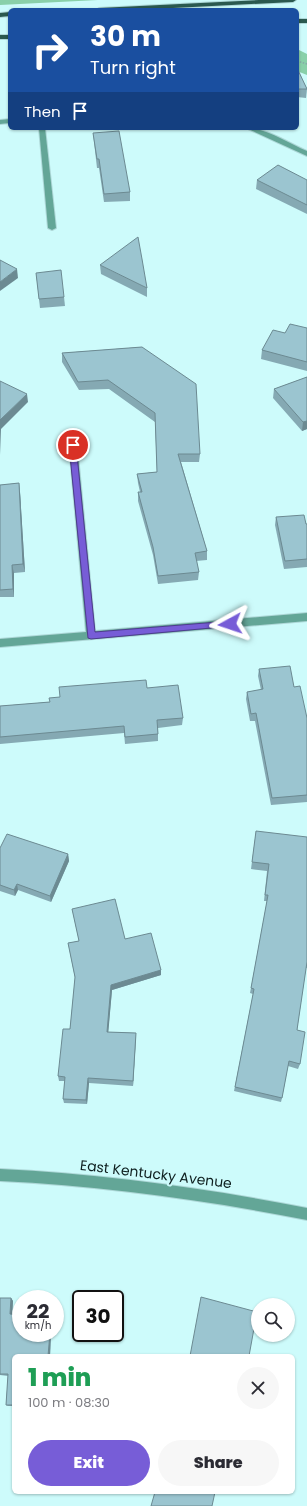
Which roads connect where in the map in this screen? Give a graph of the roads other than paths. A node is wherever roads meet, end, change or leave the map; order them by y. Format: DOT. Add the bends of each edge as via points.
graph roads {
  1 [pos="293,0"];
  2 [pos="138,8"];
  3 [pos="42,130"];
  4 [pos="254,130"];
  5 [pos="307,154"];
  6 [pos="52,228"];
  7 [pos="73,445"];
  8 [pos="307,618"];
  9 [pos="91,636"];
  10 [pos="0,643"];
  11 [pos="0,1175"];
  12 [pos="307,1214"];
  1 -- 2 [label="main road"];
  3 -- 6 [label="street"];
  4 -- 5 [label="street"];
  7 -- 9 [label="street"];
  8 -- 9 [label="street"];
  9 -- 10 [label="street"];
  11 -- 12 [label="street, East Kentucky Avenue" via="43,1176 141,1186 240,1200"];
}
